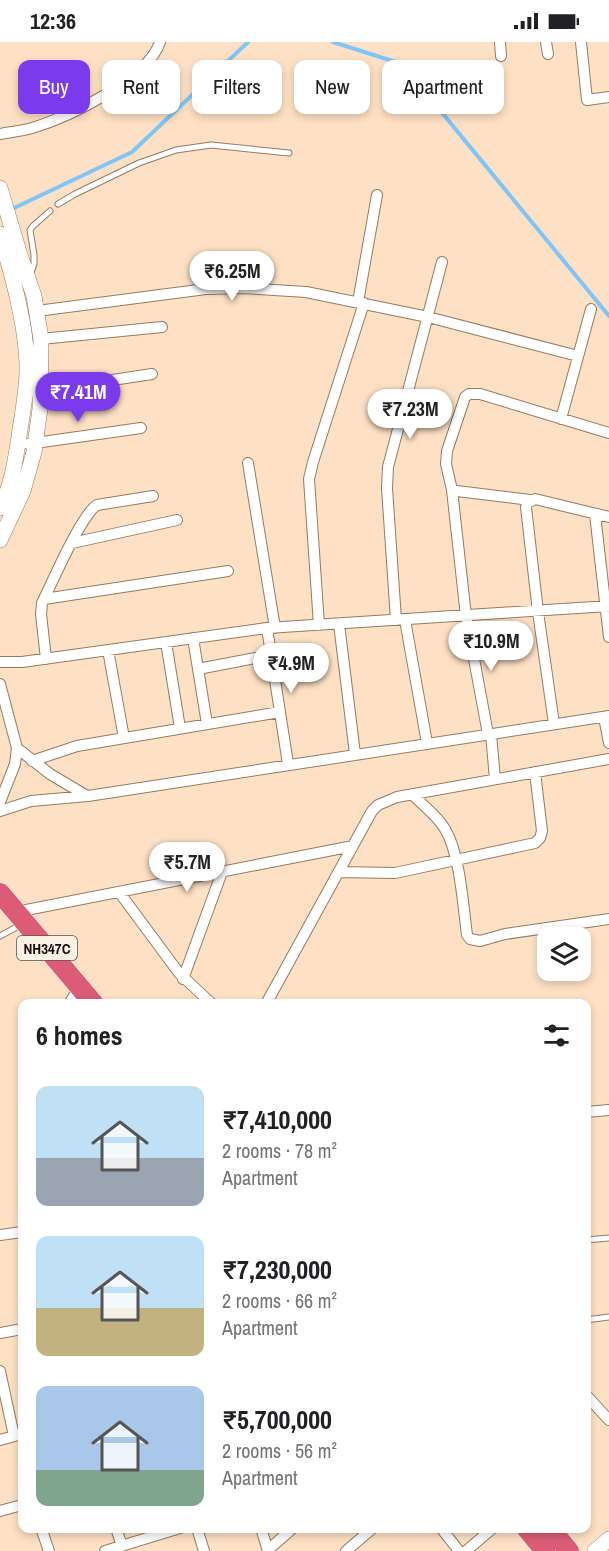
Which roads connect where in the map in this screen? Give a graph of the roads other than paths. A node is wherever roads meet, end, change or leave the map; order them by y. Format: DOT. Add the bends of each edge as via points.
graph roads {
  1 [pos="160,42"];
  2 [pos="500,42"];
  3 [pos="546,42"];
  4 [pos="581,42"];
  5 [pos="548,54"];
  6 [pos="501,56"];
  7 [pos="609,97"];
  8 [pos="0,134"];
  9 [pos="289,153"];
  10 [pos="0,188"];
  11 [pos="377,195"];
  12 [pos="58,204"];
  13 [pos="50,211"];
  14 [pos="0,234"];
  15 [pos="13,255"];
  16 [pos="442,262"];
  17 [pos="28,279"];
  18 [pos="361,303"];
  19 [pos="591,309"];
  20 [pos="37,311"];
  21 [pos="428,316"];
  22 [pos="162,327"];
  23 [pos="41,339"];
  24 [pos="578,356"];
  25 [pos="152,374"];
  26 [pos="40,390"];
  27 [pos="561,419"];
  28 [pos="141,428"];
  29 [pos="609,433"];
  30 [pos="35,444"];
  31 [pos="18,445"];
  32 [pos="248,463"];
  33 [pos="457,490"];
  34 [pos="153,496"];
  35 [pos="530,500"];
  36 [pos="0,508"];
  37 [pos="595,514"];
  38 [pos="609,517"];
  39 [pos="177,520"];
  40 [pos="0,540"];
  41 [pos="72,543"];
  42 [pos="228,571"];
  43 [pos="44,599"];
  44 [pos="607,606"];
  45 [pos="538,612"];
  46 [pos="466,616"];
  47 [pos="400,620"];
  48 [pos="339,624"];
  49 [pos="319,625"];
  50 [pos="271,628"];
  51 [pos="609,637"];
  52 [pos="193,638"];
  53 [pos="166,642"];
  54 [pos="108,650"];
  55 [pos="271,655"];
  56 [pos="46,658"];
  57 [pos="0,662"];
  58 [pos="198,669"];
  59 [pos="0,684"];
  60 [pos="280,712"];
  61 [pos="607,716"];
  62 [pos="207,724"];
  63 [pos="554,724"];
  64 [pos="180,728"];
  65 [pos="489,734"];
  66 [pos="124,738"];
  67 [pos="427,743"];
  68 [pos="609,743"];
  69 [pos="17,748"];
  70 [pos="355,754"];
  71 [pos="609,759"];
  72 [pos="32,760"];
  73 [pos="288,764"];
  74 [pos="535,772"];
  75 [pos="495,779"];
  76 [pos="412,794"];
  77 [pos="88,796"];
  78 [pos="0,802"];
  79 [pos="0,811"];
  80 [pos="353,846"];
  81 [pos="456,861"];
  82 [pos="222,872"];
  83 [pos="339,872"];
  84 [pos="119,892"];
  85 [pos="0,893"];
  86 [pos="609,919"];
  87 [pos="8,922"];
  88 [pos="183,979"];
  89 [pos="73,999"];
  90 [pos="89,999"];
  91 [pos="206,999"];
  92 [pos="269,999"];
  93 [pos="609,1110"];
  94 [pos="591,1112"];
  95 [pos="18,1233"];
  96 [pos="0,1235"];
  97 [pos="609,1238"];
  98 [pos="591,1240"];
  99 [pos="609,1317"];
  100 [pos="591,1319"];
  101 [pos="18,1330"];
  102 [pos="0,1333"];
  103 [pos="0,1371"];
  104 [pos="591,1400"];
  105 [pos="609,1420"];
  106 [pos="18,1435"];
  107 [pos="0,1440"];
  108 [pos="18,1506"];
  109 [pos="0,1512"];
  110 [pos="43,1533"];
  111 [pos="118,1533"];
  112 [pos="164,1533"];
  113 [pos="198,1533"];
  114 [pos="263,1533"];
  115 [pos="287,1533"];
  116 [pos="367,1533"];
  117 [pos="445,1533"];
  118 [pos="487,1533"];
  119 [pos="530,1533"];
  120 [pos="554,1533"];
  121 [pos="609,1539"];
  122 [pos="122,1546"];
  123 [pos="268,1550"];
  124 [pos="49,1551"];
  125 [pos="105,1551"];
  126 [pos="204,1551"];
  127 [pos="346,1551"];
  128 [pos="459,1551"];
  129 [pos="466,1551"];
  130 [pos="545,1551"];
  131 [pos="568,1551"];
  132 [pos="595,1551"];
  1 -- 8 [label="street" via="153,58 107,95 34,128"];
  2 -- 6 [label="street"];
  3 -- 5 [label="street"];
  4 -- 7 [label="street" via="586,100"];
  9 -- 12 [label="lane" via="211,145 176,150 139,163"];
  10 -- 15 [label="main road"];
  11 -- 18 [label="street"];
  13 -- 17 [label="lane" via="30,230 34,264"];
  14 -- 15 [label="main road"];
  15 -- 17 [label="main road"];
  15 -- 31 [label="main road" via="27,357 27,388"];
  16 -- 21 [label="street"];
  17 -- 20 [label="main road"];
  18 -- 20 [label="street" via="306,292 224,287"];
  18 -- 21 [label="street"];
  18 -- 49 [label="street" via="309,479"];
  19 -- 24 [label="street"];
  20 -- 23 [label="main road"];
  21 -- 24 [label="street"];
  21 -- 47 [label="street" via="387,478"];
  22 -- 23 [label="street"];
  23 -- 26 [label="main road"];
  24 -- 27 [label="street"];
  25 -- 26 [label="street"];
  26 -- 30 [label="main road"];
  27 -- 29 [label="street"];
  27 -- 46 [label="street" via="474,393 465,397 446,464"];
  28 -- 30 [label="street"];
  30 -- 31 [label="street"];
  30 -- 40 [label="main road" via="23,491"];
  31 -- 36 [label="main road" via="11,481"];
  32 -- 50 [label="street"];
  33 -- 35 [label="street"];
  34 -- 41 [label="street" via="94,507"];
  35 -- 37 [label="street"];
  35 -- 45 [label="street" via="526,507"];
  37 -- 38 [label="street"];
  37 -- 44 [label="street"];
  39 -- 41 [label="street"];
  41 -- 43 [label="street"];
  42 -- 43 [label="street"];
  43 -- 56 [label="street" via="41,614"];
  44 -- 45 [label="street"];
  44 -- 51 [label="street"];
  45 -- 46 [label="street"];
  45 -- 63 [label="street"];
  46 -- 47 [label="street"];
  46 -- 65 [label="street"];
  47 -- 48 [label="street"];
  47 -- 67 [label="street"];
  48 -- 49 [label="street"];
  48 -- 70 [label="street"];
  49 -- 50 [label="street"];
  50 -- 52 [label="street"];
  50 -- 55 [label="street"];
  52 -- 53 [label="street"];
  52 -- 58 [label="street"];
  53 -- 54 [label="street"];
  53 -- 64 [label="street"];
  54 -- 56 [label="street"];
  54 -- 66 [label="street"];
  55 -- 58 [label="street"];
  55 -- 60 [label="street"];
  56 -- 57 [label="street"];
  58 -- 62 [label="street"];
  59 -- 69 [label="street"];
  60 -- 62 [label="street"];
  60 -- 73 [label="street"];
  61 -- 63 [label="street"];
  61 -- 68 [label="street"];
  62 -- 64 [label="street"];
  63 -- 65 [label="street"];
  64 -- 66 [label="street"];
  65 -- 67 [label="street"];
  65 -- 75 [label="street"];
  66 -- 72 [label="street" via="77,746"];
  67 -- 70 [label="street"];
  69 -- 72 [label="street"];
  69 -- 78 [label="street"];
  70 -- 73 [label="street"];
  71 -- 74 [label="street"];
  72 -- 77 [label="street"];
  73 -- 77 [label="street"];
  74 -- 75 [label="street"];
  74 -- 81 [label="street" via="542,831 535,843"];
  75 -- 76 [label="street"];
  76 -- 80 [label="street" via="378,805"];
  76 -- 81 [label="street" via="443,826"];
  77 -- 79 [label="street" via="31,801"];
  80 -- 82 [label="street"];
  80 -- 83 [label="street"];
  81 -- 83 [label="street" via="387,874"];
  81 -- 86 [label="street" via="467,935 475,941"];
  82 -- 84 [label="street"];
  82 -- 88 [label="street"];
  83 -- 92 [label="street"];
  84 -- 87 [label="street"];
  84 -- 88 [label="street"];
  85 -- 87 [label="highway, NH347C"];
  87 -- 89 [label="highway, NH347C"];
  87 -- 90 [label="highway, NH347C"];
  88 -- 91 [label="street"];
  93 -- 94 [label="street"];
  95 -- 96 [label="street"];
  97 -- 98 [label="lane"];
  99 -- 100 [label="lane"];
  101 -- 102 [label="street"];
  103 -- 106 [label="street"];
  104 -- 105 [label="street"];
  106 -- 107 [label="street"];
  108 -- 109 [label="street"];
  110 -- 124 [label="street"];
  111 -- 122 [label="street"];
  112 -- 122 [label="street"];
  113 -- 126 [label="street"];
  114 -- 123 [label="street"];
  115 -- 123 [label="street"];
  116 -- 127 [label="street"];
  117 -- 128 [label="street"];
  118 -- 129 [label="street"];
  119 -- 130 [label="highway"];
  120 -- 131 [label="highway"];
  121 -- 132 [label="main road"];
  122 -- 125 [label="street"];
}
